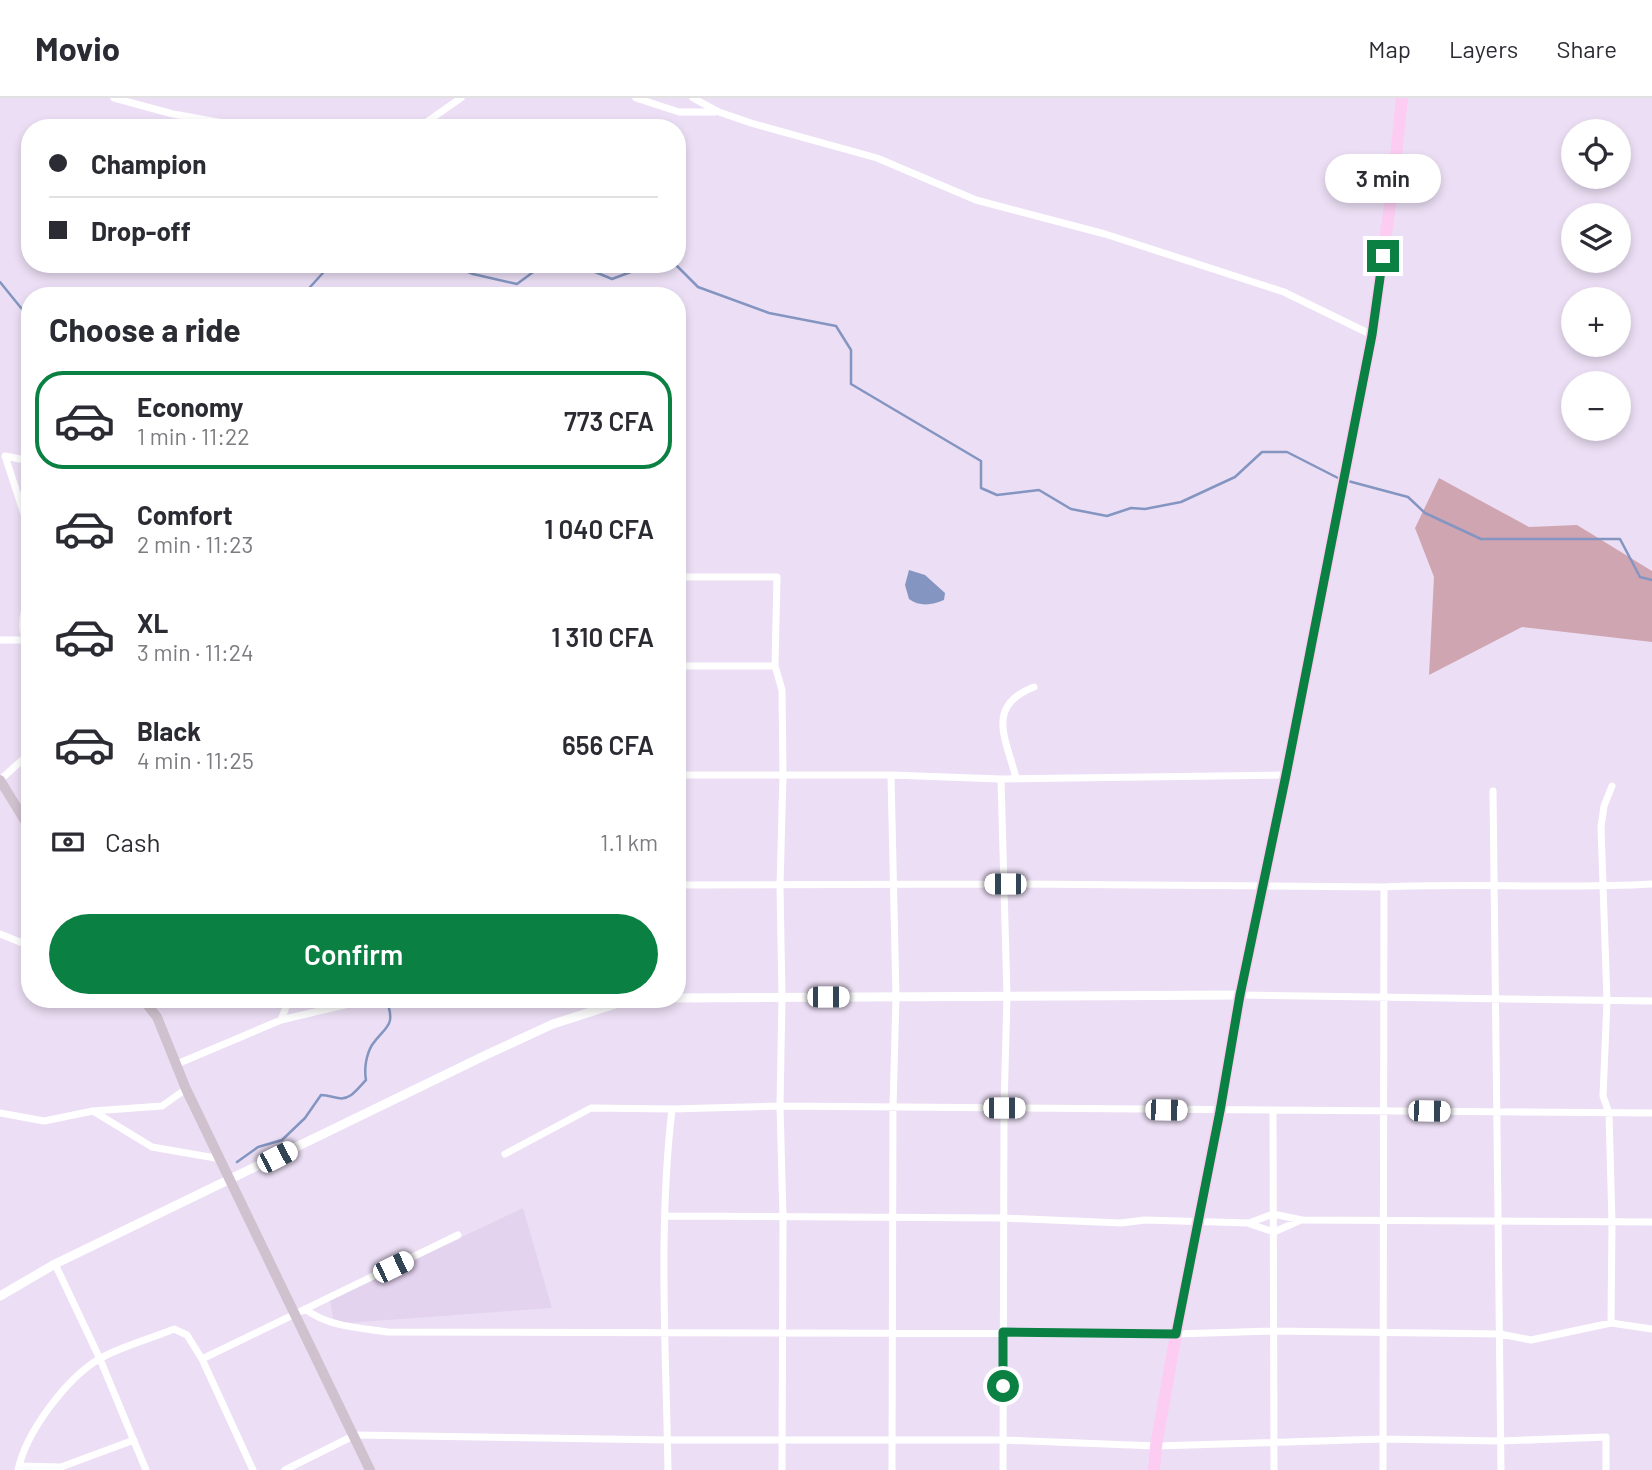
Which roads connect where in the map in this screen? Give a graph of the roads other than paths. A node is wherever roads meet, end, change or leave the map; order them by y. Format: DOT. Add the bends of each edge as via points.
graph roads {
  1 [pos="114,98"];
  2 [pos="461,98"];
  3 [pos="636,98"];
  4 [pos="694,98"];
  5 [pos="1402,98"];
  6 [pos="719,112"];
  7 [pos="201,119"];
  8 [pos="431,119"];
  9 [pos="1372,335"];
  10 [pos="3,456"];
  11 [pos="21,459"];
  12 [pos="21,506"];
  13 [pos="686,578"];
  14 [pos="0,640"];
  15 [pos="21,641"];
  16 [pos="686,666"];
  17 [pos="775,666"];
  18 [pos="1034,687"];
  19 [pos="21,760"];
  20 [pos="686,775"];
  21 [pos="783,775"];
  22 [pos="891,775"];
  23 [pos="1286,775"];
  24 [pos="1016,778"];
  25 [pos="1002,779"];
  26 [pos="0,780"];
  27 [pos="1612,786"];
  28 [pos="1493,791"];
  29 [pos="21,814"];
  30 [pos="894,884"];
  31 [pos="1005,884"];
  32 [pos="1652,884"];
  33 [pos="686,885"];
  34 [pos="1262,885"];
  35 [pos="780,886"];
  36 [pos="1493,886"];
  37 [pos="1384,887"];
  38 [pos="1603,887"];
  39 [pos="0,934"];
  40 [pos="21,942"];
  41 [pos="1240,995"];
  42 [pos="1007,996"];
  43 [pos="782,997"];
  44 [pos="896,997"];
  45 [pos="1384,997"];
  46 [pos="686,998"];
  47 [pos="1496,1000"];
  48 [pos="1607,1001"];
  49 [pos="1652,1002"];
  50 [pos="150,1008"];
  51 [pos="286,1008"];
  52 [pos="332,1008"];
  53 [pos="603,1008"];
  54 [pos="281,1020"];
  55 [pos="177,1064"];
  56 [pos="186,1089"];
  57 [pos="780,1106"];
  58 [pos="893,1107"];
  59 [pos="1004,1108"];
  60 [pos="672,1109"];
  61 [pos="1384,1110"];
  62 [pos="93,1111"];
  63 [pos="1220,1111"];
  64 [pos="1273,1111"];
  65 [pos="1497,1112"];
  66 [pos="0,1113"];
  67 [pos="1609,1113"];
  68 [pos="1652,1113"];
  69 [pos="505,1154"];
  70 [pos="221,1159"];
  71 [pos="232,1180"];
  72 [pos="1273,1214"];
  73 [pos="665,1216"];
  74 [pos="783,1217"];
  75 [pos="892,1217"];
  76 [pos="1003,1218"];
  77 [pos="1302,1220"];
  78 [pos="1383,1220"];
  79 [pos="1198,1222"];
  80 [pos="1652,1222"];
  81 [pos="1249,1223"];
  82 [pos="1498,1223"];
  83 [pos="1612,1223"];
  84 [pos="1273,1232"];
  85 [pos="458,1235"];
  86 [pos="55,1264"];
  87 [pos="0,1296"];
  88 [pos="301,1311"];
  89 [pos="1611,1322"];
  90 [pos="1652,1329"];
  91 [pos="1274,1331"];
  92 [pos="1003,1332"];
  93 [pos="1383,1332"];
  94 [pos="782,1333"];
  95 [pos="891,1333"];
  96 [pos="665,1334"];
  97 [pos="1176,1334"];
  98 [pos="1500,1334"];
  99 [pos="100,1359"];
  100 [pos="202,1359"];
  101 [pos="355,1435"];
  102 [pos="782,1439"];
  103 [pos="891,1439"];
  104 [pos="1383,1439"];
  105 [pos="134,1440"];
  106 [pos="667,1440"];
  107 [pos="1002,1440"];
  108 [pos="1501,1440"];
  109 [pos="1274,1442"];
  110 [pos="1156,1446"];
  111 [pos="18,1468"];
  112 [pos="146,1470"];
  113 [pos="253,1470"];
  114 [pos="285,1470"];
  115 [pos="370,1470"];
  116 [pos="668,1470"];
  117 [pos="782,1470"];
  118 [pos="892,1470"];
  119 [pos="1003,1470"];
  120 [pos="1154,1470"];
  121 [pos="1274,1470"];
  122 [pos="1383,1470"];
  123 [pos="1501,1470"];
  124 [pos="1606,1470"];
  1 -- 7 [label="street"];
  2 -- 8 [label="street"];
  3 -- 6 [label="street" via="679,112"];
  4 -- 6 [label="street"];
  5 -- 9 [label="highway"];
  6 -- 9 [label="street" via="877,158 976,200 1104,234 1284,292"];
  9 -- 23 [label="highway"];
  10 -- 11 [label="street"];
  10 -- 12 [label="street"];
  13 -- 17 [label="street" via="777,577"];
  14 -- 15 [label="street"];
  16 -- 17 [label="street"];
  17 -- 21 [label="street" via="782,690"];
  18 -- 24 [label="street" via="1013,697 1004,713 1003,729"];
  19 -- 26 [label="street"];
  20 -- 21 [label="street"];
  21 -- 22 [label="street"];
  21 -- 35 [label="street"];
  22 -- 25 [label="street"];
  22 -- 30 [label="street"];
  23 -- 24 [label="street"];
  23 -- 34 [label="highway"];
  24 -- 25 [label="street"];
  25 -- 31 [label="street"];
  26 -- 29 [label="main road"];
  27 -- 38 [label="street" via="1601,827"];
  28 -- 36 [label="street"];
  30 -- 31 [label="street"];
  30 -- 35 [label="street"];
  30 -- 44 [label="street"];
  31 -- 34 [label="street"];
  31 -- 42 [label="street"];
  32 -- 38 [label="street"];
  33 -- 35 [label="street"];
  34 -- 37 [label="street"];
  34 -- 41 [label="highway"];
  35 -- 43 [label="street"];
  36 -- 37 [label="street"];
  36 -- 38 [label="street"];
  36 -- 47 [label="street"];
  37 -- 45 [label="street"];
  38 -- 48 [label="street"];
  39 -- 40 [label="street"];
  41 -- 42 [label="street"];
  41 -- 45 [label="street"];
  41 -- 63 [label="highway"];
  42 -- 44 [label="street"];
  42 -- 59 [label="street"];
  43 -- 44 [label="street"];
  43 -- 46 [label="street"];
  43 -- 57 [label="street"];
  44 -- 58 [label="street"];
  45 -- 47 [label="street"];
  45 -- 61 [label="street"];
  47 -- 48 [label="street"];
  47 -- 65 [label="street"];
  48 -- 49 [label="street"];
  48 -- 67 [label="street" via="1603,1096"];
  50 -- 55 [label="main road"];
  51 -- 54 [label="street"];
  52 -- 54 [label="street"];
  53 -- 71 [label="street" via="553,1024"];
  54 -- 55 [label="street"];
  55 -- 56 [label="main road"];
  56 -- 62 [label="street" via="162,1106"];
  56 -- 70 [label="main road"];
  57 -- 58 [label="street"];
  57 -- 60 [label="street"];
  57 -- 74 [label="street"];
  58 -- 59 [label="street"];
  58 -- 75 [label="street"];
  59 -- 63 [label="street"];
  59 -- 76 [label="street"];
  60 -- 69 [label="street" via="591,1108"];
  60 -- 73 [label="street"];
  61 -- 64 [label="street"];
  61 -- 65 [label="street"];
  61 -- 78 [label="street"];
  62 -- 66 [label="street" via="44,1121"];
  62 -- 70 [label="street" via="152,1147"];
  63 -- 64 [label="street"];
  63 -- 79 [label="highway"];
  64 -- 72 [label="street"];
  65 -- 67 [label="street"];
  65 -- 82 [label="street"];
  67 -- 68 [label="street"];
  67 -- 83 [label="street"];
  70 -- 71 [label="main road"];
  71 -- 86 [label="street"];
  71 -- 88 [label="main road"];
  72 -- 77 [label="street"];
  72 -- 81 [label="street"];
  72 -- 84 [label="street"];
  73 -- 74 [label="street"];
  73 -- 96 [label="street"];
  74 -- 75 [label="street"];
  74 -- 94 [label="street"];
  75 -- 76 [label="street"];
  75 -- 95 [label="street"];
  76 -- 79 [label="street"];
  76 -- 92 [label="street"];
  77 -- 78 [label="street"];
  77 -- 84 [label="street"];
  78 -- 82 [label="street"];
  78 -- 93 [label="street"];
  79 -- 81 [label="street"];
  79 -- 97 [label="highway"];
  80 -- 83 [label="street"];
  81 -- 84 [label="street"];
  82 -- 83 [label="street"];
  82 -- 98 [label="street"];
  83 -- 89 [label="street"];
  84 -- 91 [label="street"];
  85 -- 88 [label="street"];
  86 -- 87 [label="street"];
  86 -- 99 [label="street"];
  88 -- 96 [label="street" via="388,1332"];
  88 -- 100 [label="street"];
  88 -- 101 [label="main road"];
  89 -- 90 [label="street"];
  89 -- 98 [label="street" via="1531,1340"];
  91 -- 93 [label="street"];
  91 -- 97 [label="street"];
  91 -- 109 [label="street"];
  92 -- 95 [label="street"];
  92 -- 97 [label="street"];
  92 -- 107 [label="street"];
  93 -- 98 [label="street"];
  93 -- 104 [label="street"];
  94 -- 95 [label="street"];
  94 -- 96 [label="street"];
  94 -- 102 [label="street"];
  95 -- 103 [label="street"];
  96 -- 106 [label="street"];
  97 -- 110 [label="highway"];
  98 -- 108 [label="street"];
  99 -- 100 [label="street" via="174,1329 187,1335"];
  99 -- 105 [label="street"];
  99 -- 111 [label="street" via="63,1388"];
  100 -- 113 [label="street"];
  101 -- 106 [label="street"];
  101 -- 114 [label="street"];
  101 -- 115 [label="main road"];
  102 -- 103 [label="street"];
  102 -- 106 [label="street"];
  102 -- 117 [label="street"];
  103 -- 107 [label="street"];
  103 -- 118 [label="street"];
  104 -- 108 [label="street"];
  104 -- 109 [label="street"];
  104 -- 122 [label="street"];
  105 -- 111 [label="street" via="61,1467"];
  105 -- 112 [label="street"];
  106 -- 116 [label="street"];
  107 -- 110 [label="street"];
  107 -- 119 [label="street"];
  108 -- 123 [label="street"];
  108 -- 124 [label="street" via="1606,1437"];
  109 -- 110 [label="street"];
  109 -- 121 [label="street"];
  110 -- 120 [label="highway"];
}
